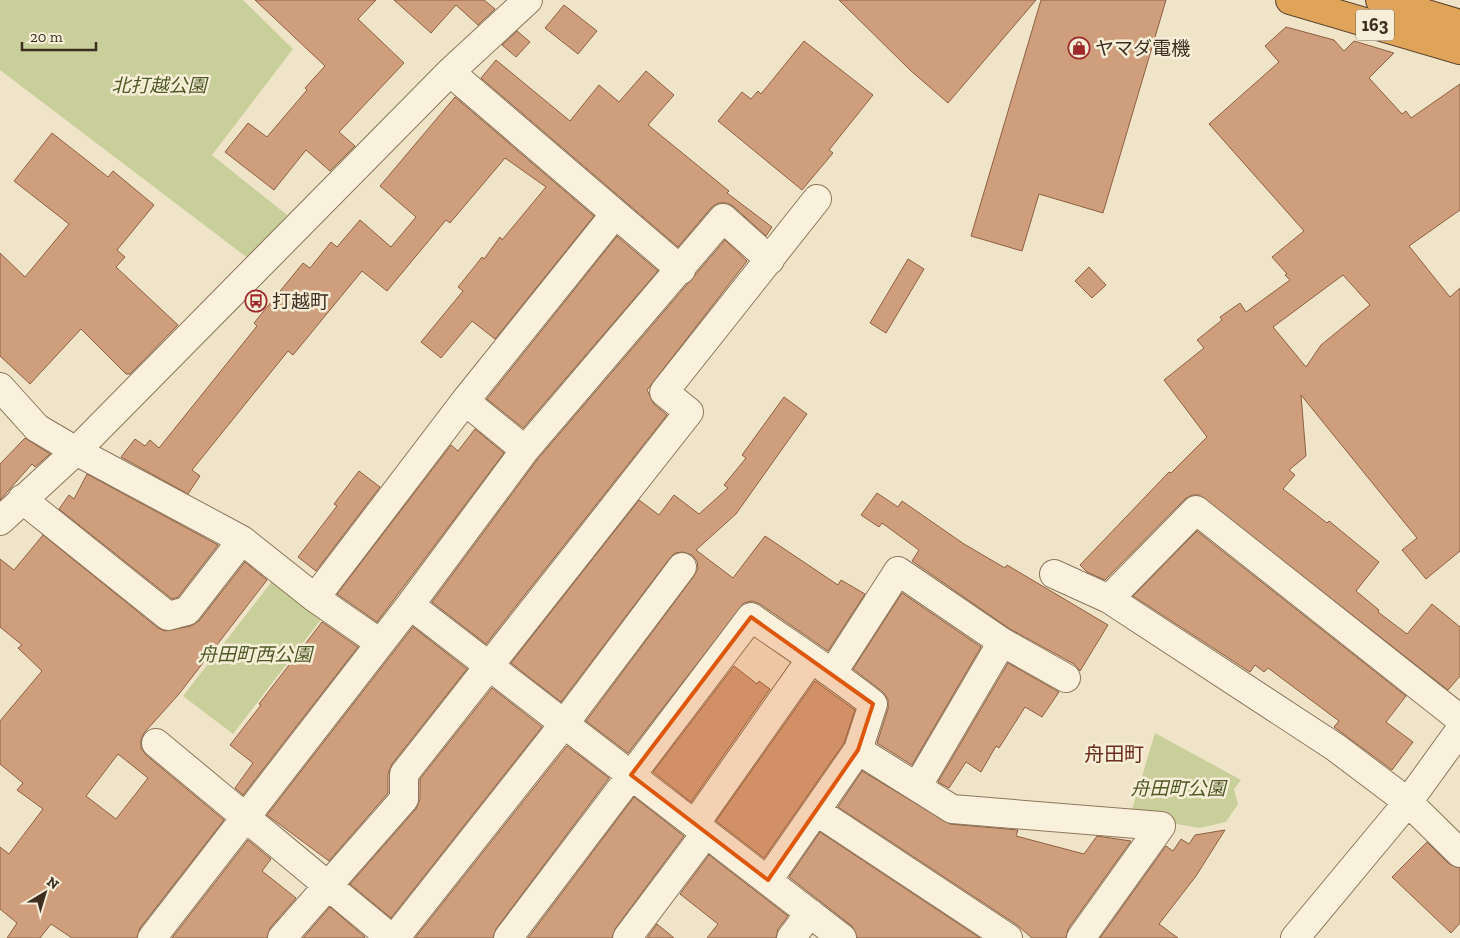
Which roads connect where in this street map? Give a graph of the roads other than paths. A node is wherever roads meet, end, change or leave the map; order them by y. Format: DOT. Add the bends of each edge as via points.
graph roads {
  1 [pos="528,0"];
  2 [pos="1290,0"];
  3 [pos="1380,0"];
  4 [pos="1460,24"];
  5 [pos="1460,50"];
  6 [pos="450,72"];
  7 [pos="817,199"];
  8 [pos="616,214"];
  9 [pos="770,260"];
  10 [pos="681,270"];
  11 [pos="0,387"];
  12 [pos="466,401"];
  13 [pos="526,450"];
  14 [pos="76,451"];
  15 [pos="22,499"];
  16 [pos="0,521"];
  17 [pos="242,540"];
  18 [pos="682,567"];
  19 [pos="1054,574"];
  20 [pos="315,598"];
  21 [pos="1109,599"];
  22 [pos="410,605"];
  23 [pos="1002,642"];
  24 [pos="380,644"];
  25 [pos="488,666"];
  26 [pos="822,666"];
  27 [pos="1066,678"];
  28 [pos="1460,719"];
  29 [pos="564,724"];
  30 [pos="1460,730"];
  31 [pos="156,743"];
  32 [pos="858,750"];
  33 [pos="631,775"];
  34 [pos="917,787"];
  35 [pos="1408,802"];
  36 [pos="816,811"];
  37 [pos="245,817"];
  38 [pos="701,829"];
  39 [pos="1460,853"];
  40 [pos="768,880"];
  41 [pos="330,886"];
  42 [pos="810,914"];
  43 [pos="152,938"];
  44 [pos="282,938"];
  45 [pos="393,938"];
  46 [pos="508,938"];
  47 [pos="627,938"];
  48 [pos="791,938"];
  49 [pos="842,938"];
  50 [pos="1008,938"];
  51 [pos="1080,938"];
  52 [pos="1294,938"];
  1 -- 6 [label="street"];
  2 -- 5 [label="highway, 163"];
  3 -- 4 [label="highway, 163"];
  6 -- 8 [label="street"];
  6 -- 14 [label="street"];
  7 -- 9 [label="street"];
  8 -- 10 [label="street"];
  8 -- 12 [label="street"];
  9 -- 10 [label="street" via="723,218"];
  9 -- 25 [label="street" via="664,392 689,412"];
  10 -- 13 [label="street"];
  11 -- 14 [label="street" via="37,428"];
  12 -- 13 [label="street"];
  12 -- 20 [label="street"];
  13 -- 22 [label="street"];
  14 -- 15 [label="street"];
  14 -- 17 [label="street"];
  15 -- 16 [label="street"];
  15 -- 17 [label="street" via="168,616 188,611"];
  17 -- 20 [label="street"];
  18 -- 29 [label="street"];
  19 -- 21 [label="street"];
  20 -- 24 [label="street"];
  21 -- 28 [label="street" via="1196,510"];
  21 -- 35 [label="street" via="1336,747"];
  22 -- 24 [label="street"];
  22 -- 25 [label="street"];
  23 -- 26 [label="street" via="898,571"];
  23 -- 27 [label="street"];
  23 -- 34 [label="street"];
  24 -- 37 [label="street"];
  25 -- 29 [label="street"];
  25 -- 41 [label="street" via="404,774 404,799"];
  26 -- 32 [label="street" via="873,704"];
  26 -- 33 [label="street" via="751,617"];
  26 -- 38 [label="street"];
  29 -- 33 [label="street"];
  29 -- 45 [label="street"];
  30 -- 35 [label="street"];
  31 -- 37 [label="street"];
  32 -- 34 [label="street"];
  32 -- 36 [label="street"];
  33 -- 38 [label="street"];
  33 -- 46 [label="street"];
  34 -- 51 [label="street" via="952,809 1161,826"];
  35 -- 39 [label="street"];
  35 -- 52 [label="street"];
  36 -- 40 [label="street"];
  36 -- 50 [label="street"];
  37 -- 41 [label="street"];
  37 -- 43 [label="street"];
  38 -- 40 [label="street"];
  38 -- 47 [label="street"];
  40 -- 42 [label="street"];
  41 -- 44 [label="street"];
  41 -- 45 [label="street"];
  42 -- 48 [label="street"];
  42 -- 49 [label="street"];
}
